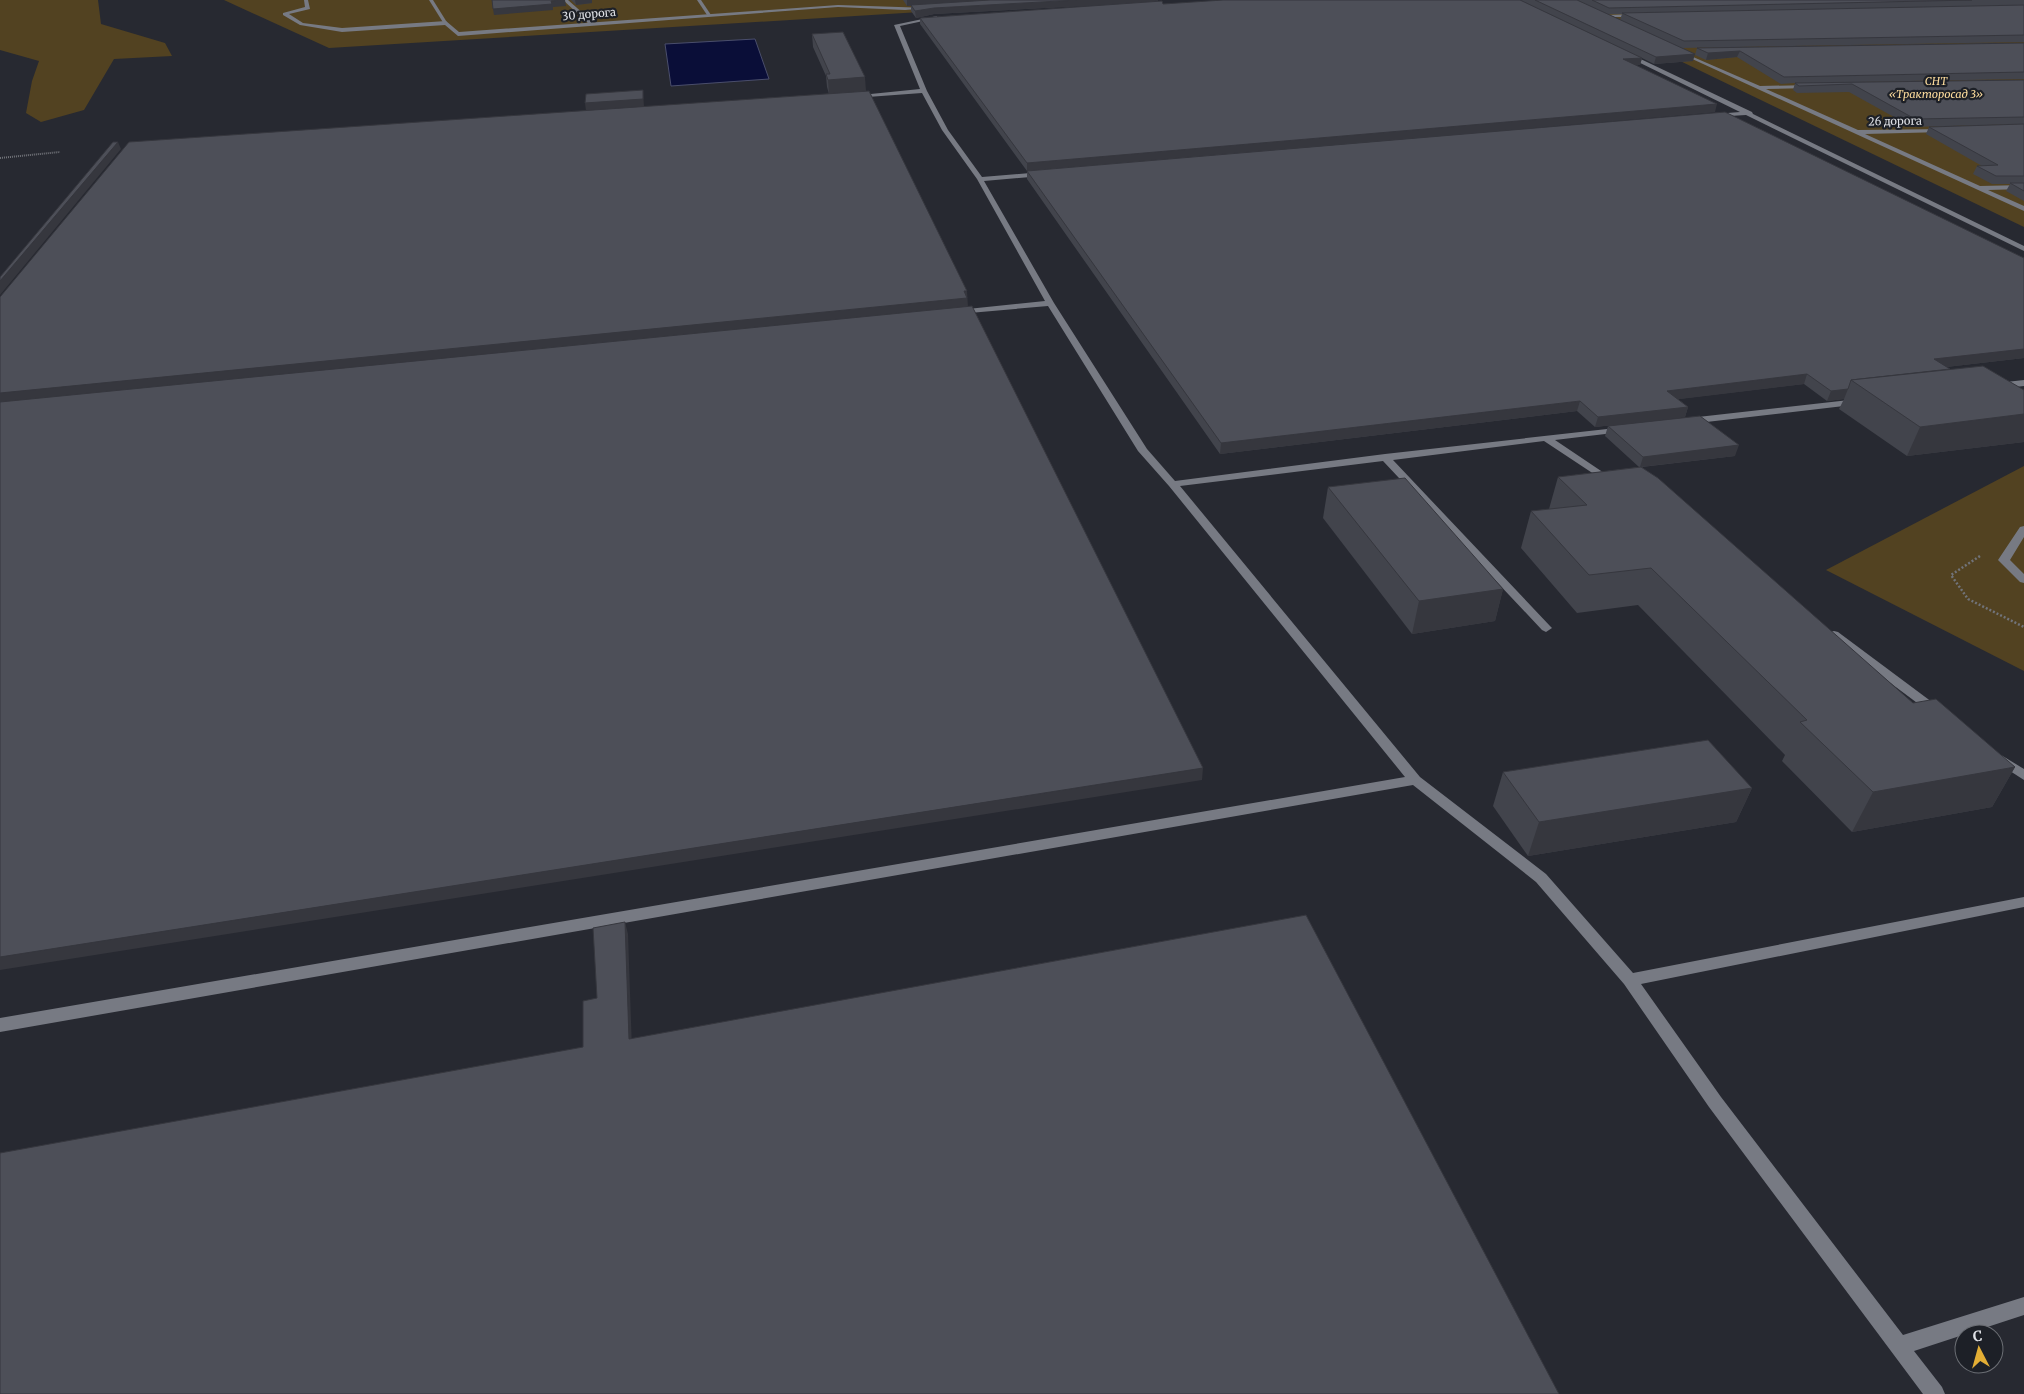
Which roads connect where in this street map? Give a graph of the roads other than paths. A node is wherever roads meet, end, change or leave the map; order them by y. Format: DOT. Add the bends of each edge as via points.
graph roads {
  1 [pos="306,0"];
  2 [pos="431,0"];
  3 [pos="565,0"];
  4 [pos="699,0"];
  5 [pos="935,7"];
  6 [pos="1595,13"];
  7 [pos="709,14"];
  8 [pos="1643,16"];
  9 [pos="944,17"];
  10 [pos="1604,17"];
  11 [pos="446,23"];
  12 [pos="592,24"];
  13 [pos="1621,25"];
  14 [pos="1672,47"];
  15 [pos="1618,50"];
  16 [pos="1680,51"];
  17 [pos="1700,51"];
  18 [pos="1817,86"];
  19 [pos="1758,87"];
  20 [pos="924,91"];
  21 [pos="844,96"];
  22 [pos="1750,113"];
  23 [pos="1711,116"];
  24 [pos="1955,130"];
  25 [pos="1856,132"];
  26 [pos="1049,173"];
  27 [pos="980,179"];
  28 [pos="2024,187"];
  29 [pos="1978,189"];
  30 [pos="2024,210"];
  31 [pos="2024,249"];
  32 [pos="1050,303"];
  33 [pos="950,313"];
  34 [pos="2024,383"];
  35 [pos="1985,387"];
  36 [pos="1868,401"];
  37 [pos="1682,422"];
  38 [pos="1633,428"];
  39 [pos="1545,438"];
  40 [pos="1385,457"];
  41 [pos="1173,484"];
  42 [pos="1619,488"];
  43 [pos="2024,529"];
  44 [pos="2024,580"];
  45 [pos="1823,627"];
  46 [pos="1546,628"];
  47 [pos="1946,718"];
  48 [pos="1993,753"];
  49 [pos="2024,776"];
  50 [pos="1416,780"];
  51 [pos="2024,902"];
  52 [pos="1630,980"];
  53 [pos="0,1025"];
  54 [pos="2024,1306"];
  55 [pos="1899,1346"];
  56 [pos="1935,1394"];
  1 -- 11 [label="street" via="308,8 285,14 302,24 342,30"];
  2 -- 11 [label="street"];
  3 -- 12 [label="street"];
  4 -- 7 [label="street"];
  5 -- 7 [label="street, 30 дорога" via="838,6"];
  6 -- 10 [label="street"];
  7 -- 12 [label="street, 30 дорога"];
  8 -- 10 [label="street"];
  9 -- 20 [label="street" via="897,25"];
  10 -- 13 [label="street"];
  11 -- 12 [label="street, 30 дорога" via="458,34"];
  14 -- 16 [label="street"];
  15 -- 22 [label="street"];
  16 -- 17 [label="street"];
  16 -- 19 [label="street"];
  18 -- 19 [label="street"];
  19 -- 25 [label="street"];
  20 -- 21 [label="street"];
  20 -- 27 [label="street" via="945,130"];
  22 -- 23 [label="street"];
  22 -- 31 [label="street"];
  24 -- 25 [label="street, 26 дорога"];
  25 -- 29 [label="street"];
  26 -- 27 [label="street"];
  27 -- 32 [label="street"];
  28 -- 29 [label="street"];
  29 -- 30 [label="street"];
  32 -- 33 [label="street"];
  32 -- 41 [label="street" via="1143,451"];
  34 -- 35 [label="street"];
  36 -- 37 [label="street"];
  38 -- 39 [label="street"];
  39 -- 40 [label="street"];
  39 -- 42 [label="street"];
  40 -- 41 [label="street"];
  40 -- 46 [label="street"];
  41 -- 50 [label="street"];
  43 -- 44 [label="street" via="2004,560"];
  45 -- 47 [label="street"];
  48 -- 49 [label="street"];
  50 -- 52 [label="street" via="1541,878"];
  50 -- 53 [label="street"];
  51 -- 52 [label="street"];
  52 -- 55 [label="street" via="1715,1102"];
  54 -- 55 [label="street"];
  55 -- 56 [label="street"];
}
